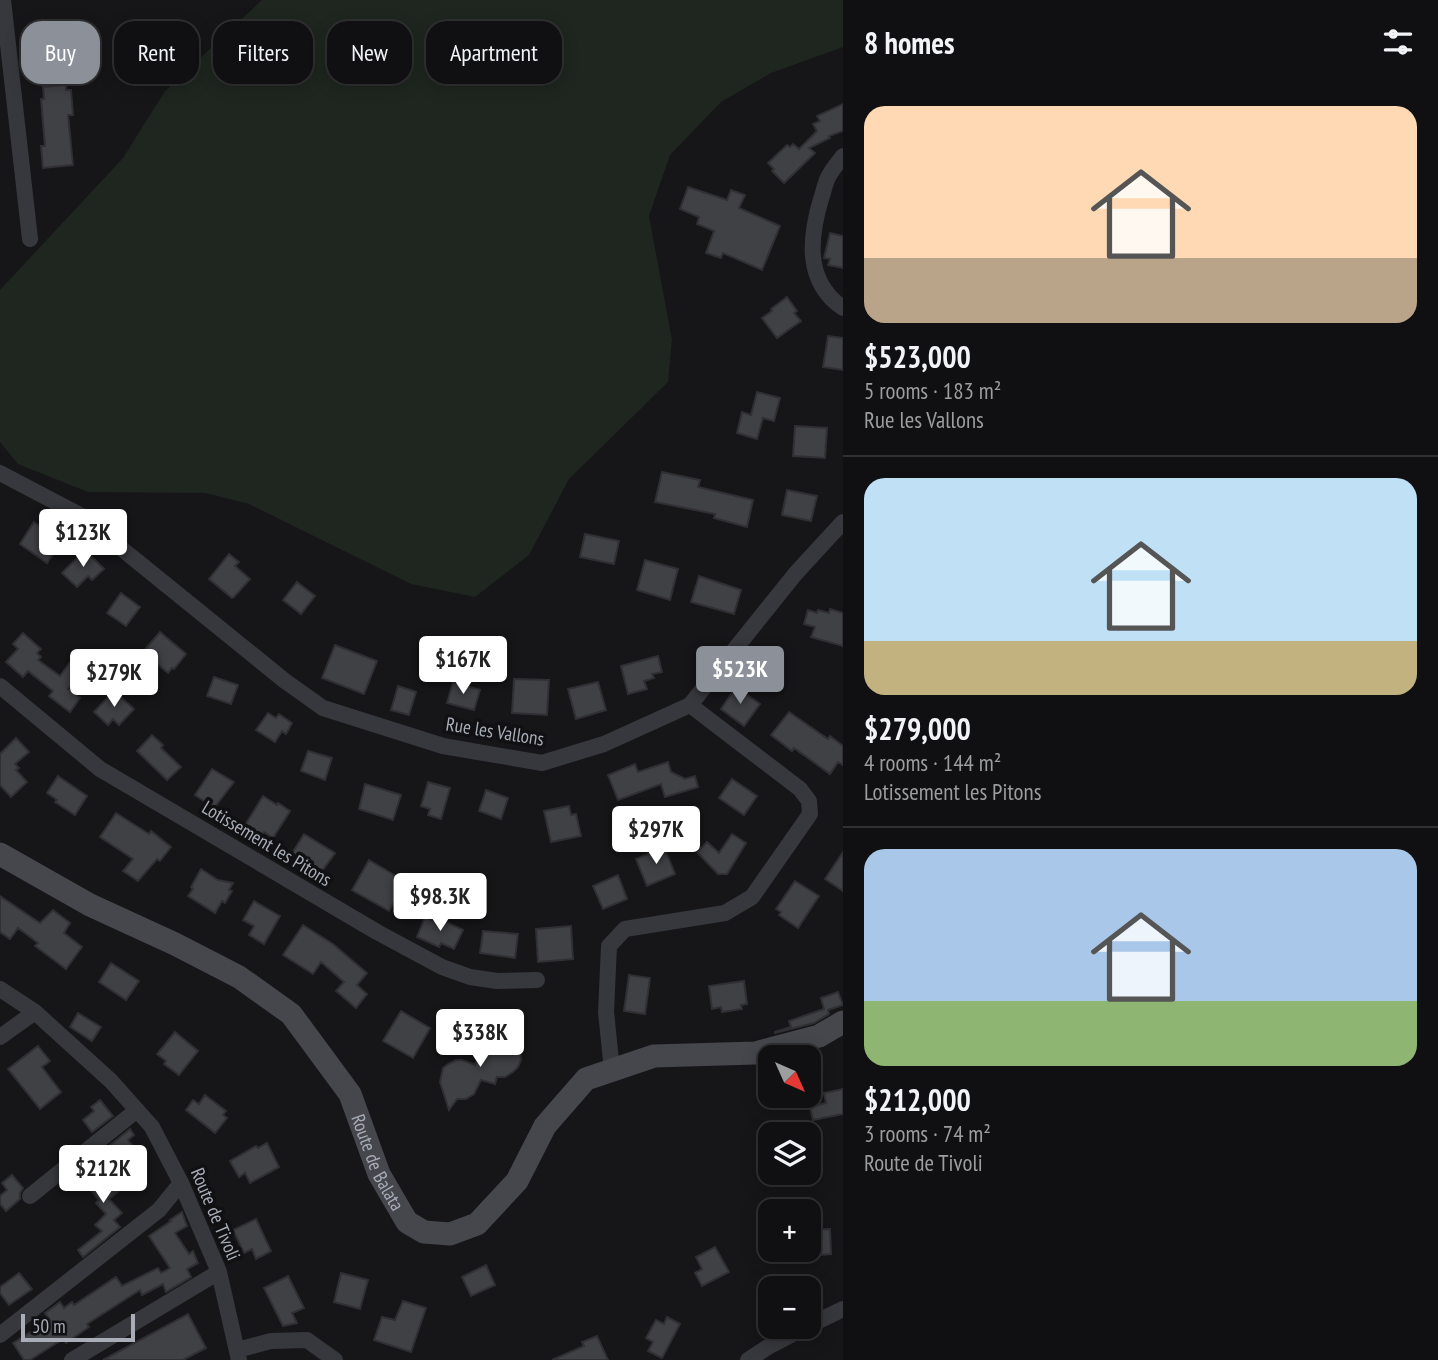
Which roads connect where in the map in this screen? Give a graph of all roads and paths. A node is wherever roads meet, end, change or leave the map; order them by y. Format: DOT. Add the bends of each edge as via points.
graph roads {
  1 [pos="3,0"];
  2 [pos="843,156"];
  3 [pos="30,239"];
  4 [pos="843,308"];
  5 [pos="0,473"];
  6 [pos="843,522"];
  7 [pos="0,686"];
  8 [pos="690,705"];
  9 [pos="0,854"];
  10 [pos="537,980"];
  11 [pos="0,989"];
  12 [pos="35,1012"];
  13 [pos="843,1022"];
  14 [pos="0,1038"];
  15 [pos="612,1070"];
  16 [pos="137,1110"];
  17 [pos="181,1183"];
  18 [pos="30,1196"];
  19 [pos="219,1272"];
  20 [pos="843,1309"];
  21 [pos="821,1320"];
  22 [pos="0,1335"];
  23 [pos="783,1339"];
  24 [pos="238,1355"];
  25 [pos="72,1360"];
  26 [pos="335,1360"];
  27 [pos="748,1360"];
  1 -- 3 [label="street"];
  2 -- 4 [label="street" via="828,176 811,253 817,277"];
  5 -- 8 [label="street, Rue les Vallons" via="80,515 323,708 443,746 542,763 604,744"];
  6 -- 8 [label="street, Rue les Vallons"];
  7 -- 10 [label="street, Lotissement les Pitons" via="100,769 377,932 470,977"];
  8 -- 15 [label="street" via="800,789 809,801 810,814 752,897 725,913 625,929 609,946 606,1013"];
  9 -- 15 [label="main road, Route de Balata" via="90,905 239,976 292,1014 350,1094 379,1174 407,1222 424,1232 450,1234 477,1224 517,1181 545,1126 586,1079"];
  11 -- 12 [label="street, Route de Tivoli"];
  12 -- 14 [label="street"];
  12 -- 16 [label="street, Route de Tivoli"];
  13 -- 15 [label="main road, Route de Balata" via="818,1036 755,1053 654,1056"];
  16 -- 17 [label="street, Route de Tivoli" via="152,1127"];
  16 -- 18 [label="street"];
  17 -- 19 [label="street, Route de Tivoli"];
  17 -- 22 [label="street" via="159,1210"];
  19 -- 24 [label="street, Route de Tivoli"];
  19 -- 25 [label="street"];
  20 -- 21 [label="street"];
  23 -- 27 [label="street"];
  24 -- 26 [label="street" via="271,1341 307,1340"];
}
